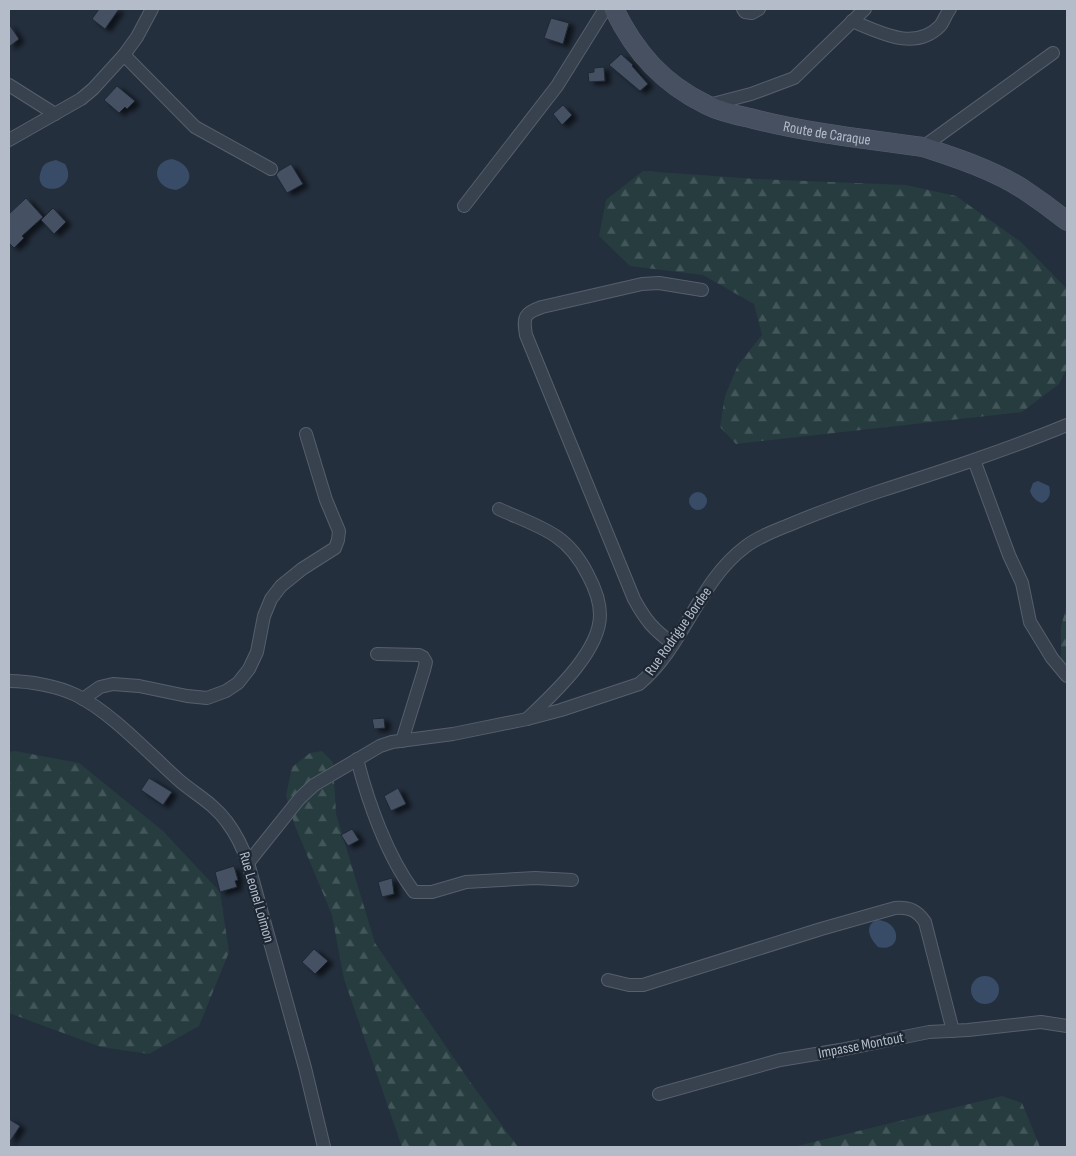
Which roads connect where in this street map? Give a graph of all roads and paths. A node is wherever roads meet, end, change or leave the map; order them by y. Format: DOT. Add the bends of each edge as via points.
graph roads {
  1 [pos="152,9"];
  2 [pos="605,9"];
  3 [pos="614,9"];
  4 [pos="742,9"];
  5 [pos="759,9"];
  6 [pos="865,9"];
  7 [pos="950,9"];
  8 [pos="852,21"];
  9 [pos="1053,53"];
  10 [pos="124,55"];
  11 [pos="9,85"];
  12 [pos="706,105"];
  13 [pos="56,114"];
  14 [pos="9,140"];
  15 [pos="923,147"];
  16 [pos="271,169"];
  17 [pos="464,206"];
  18 [pos="1067,221"];
  19 [pos="702,290"];
  20 [pos="1067,425"];
  21 [pos="306,434"];
  22 [pos="974,460"];
  23 [pos="499,509"];
  24 [pos="673,644"];
  25 [pos="377,654"];
  26 [pos="1067,676"];
  27 [pos="9,681"];
  28 [pos="82,699"];
  29 [pos="528,718"];
  30 [pos="402,741"];
  31 [pos="357,759"];
  32 [pos="248,862"];
  33 [pos="572,880"];
  34 [pos="608,980"];
  35 [pos="1067,1026"];
  36 [pos="953,1030"];
  37 [pos="660,1094"];
  38 [pos="324,1147"];
  1 -- 10 [label="street"];
  2 -- 17 [label="street" via="557,86"];
  3 -- 12 [label="street, Route de Caraque" via="640,54 660,74"];
  4 -- 5 [label="street" via="752,13"];
  6 -- 8 [label="street"];
  7 -- 8 [label="street" via="941,25 932,32 911,39 893,37"];
  8 -- 12 [label="street" via="794,78"];
  9 -- 15 [label="street"];
  10 -- 13 [label="street" via="93,89"];
  10 -- 16 [label="street" via="195,128"];
  11 -- 13 [label="street"];
  12 -- 15 [label="street, Route de Caraque" via="780,126"];
  13 -- 14 [label="street"];
  15 -- 18 [label="street, Route de Caraque" via="972,164 1022,188"];
  19 -- 24 [label="street" via="659,283 642,284 542,307 526,315 524,321 526,335 634,599 654,630"];
  20 -- 22 [label="street, Rue Rodrigue Bordee"];
  21 -- 28 [label="street" via="339,531 338,540 335,548 302,569 271,599 257,652 238,682 207,698 113,684 100,687"];
  22 -- 24 [label="street, Rue Rodrigue Bordee" via="826,509 761,537 745,547 722,570"];
  22 -- 26 [label="street" via="1022,583 1030,622"];
  23 -- 29 [label="street" via="543,529 566,544 584,567 598,598 600,616 594,640 565,682"];
  24 -- 29 [label="street, Rue Rodrigue Bordee" via="639,684"];
  25 -- 30 [label="street" via="420,655 426,662"];
  27 -- 28 [label="street, Rue Leonel Loimon" via="60,689"];
  28 -- 32 [label="street, Rue Leonel Loimon" via="106,715 207,802 226,821"];
  29 -- 30 [label="street, Rue Rodrigue Bordee"];
  30 -- 31 [label="street, Rue Rodrigue Bordee" via="380,746"];
  31 -- 32 [label="street, Rue Rodrigue Bordee" via="306,792"];
  31 -- 33 [label="street" via="364,786 397,866 414,892 432,892 466,882 535,878"];
  32 -- 38 [label="street, Rue Leonel Loimon"];
  34 -- 36 [label="street" via="643,985 903,907 912,909 925,922"];
  35 -- 36 [label="street, Impasse Montout" via="1041,1022"];
  36 -- 37 [label="street, Impasse Montout" via="780,1060"];
}
